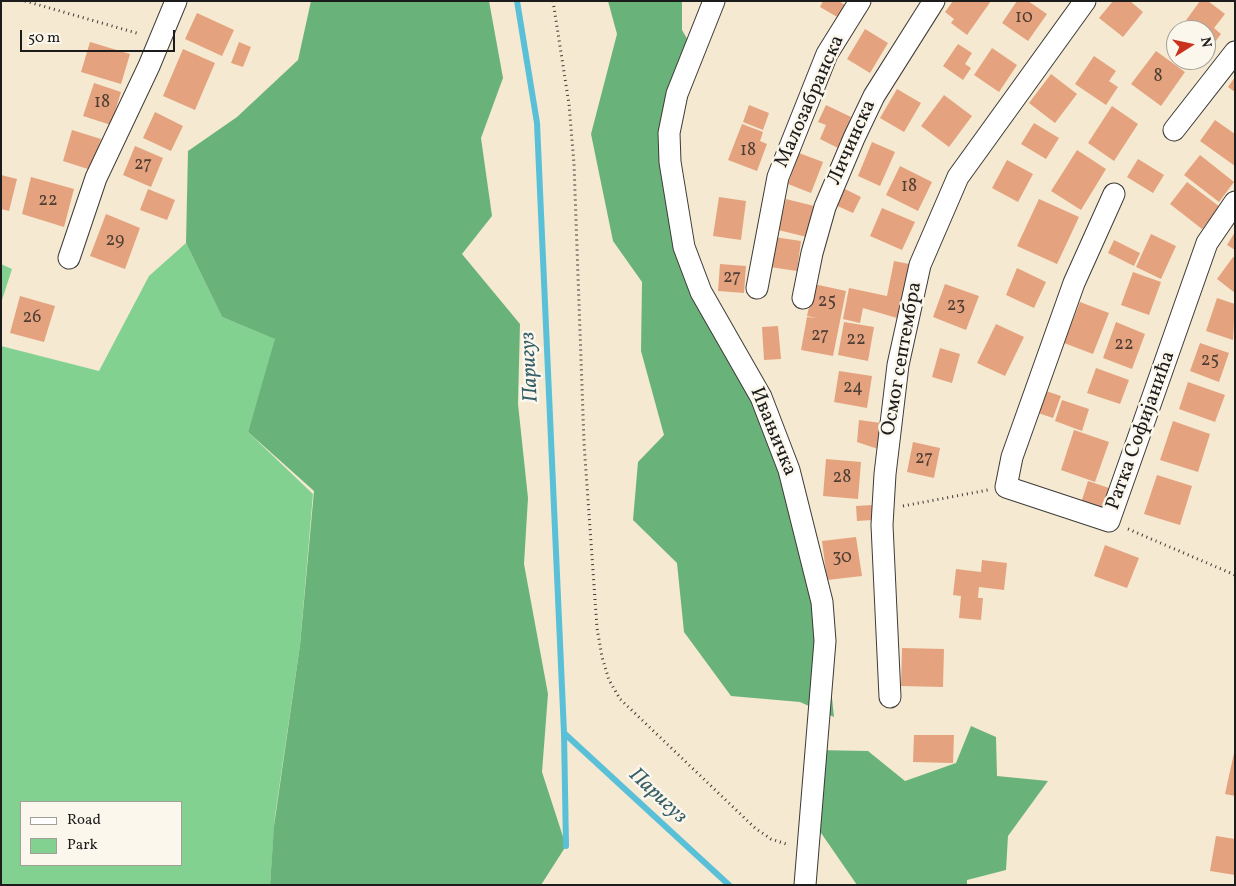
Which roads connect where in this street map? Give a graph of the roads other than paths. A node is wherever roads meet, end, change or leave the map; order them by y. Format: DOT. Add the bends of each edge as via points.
graph roads {
  1 [pos="176,1"];
  2 [pos="714,1"];
  3 [pos="860,1"];
  4 [pos="934,1"];
  5 [pos="1085,1"];
  6 [pos="1235,52"];
  7 [pos="1174,130"];
  8 [pos="1114,194"];
  9 [pos="1235,202"];
  10 [pos="69,258"];
  11 [pos="757,288"];
  12 [pos="803,298"];
  13 [pos="890,697"];
  14 [pos="806,874"];
  1 -- 10 [label="street" via="96,178"];
  2 -- 14 [label="street, Ивањичка" via="677,94 669,133 670,162 684,247 701,292 768,415 789,470 822,602 825,641"];
  3 -- 11 [label="street, Малозабранска" via="827,54 778,177"];
  4 -- 12 [label="street, Личинска" via="874,96 854,138 825,207"];
  5 -- 13 [label="street, Осмог септембра" via="958,177 920,265 898,365 885,474 882,518"];
  6 -- 7 [label="street"];
  8 -- 9 [label="street, Ратка Софијанића" via="1074,283 1012,457 1006,487 1109,521 1207,243"];
}
